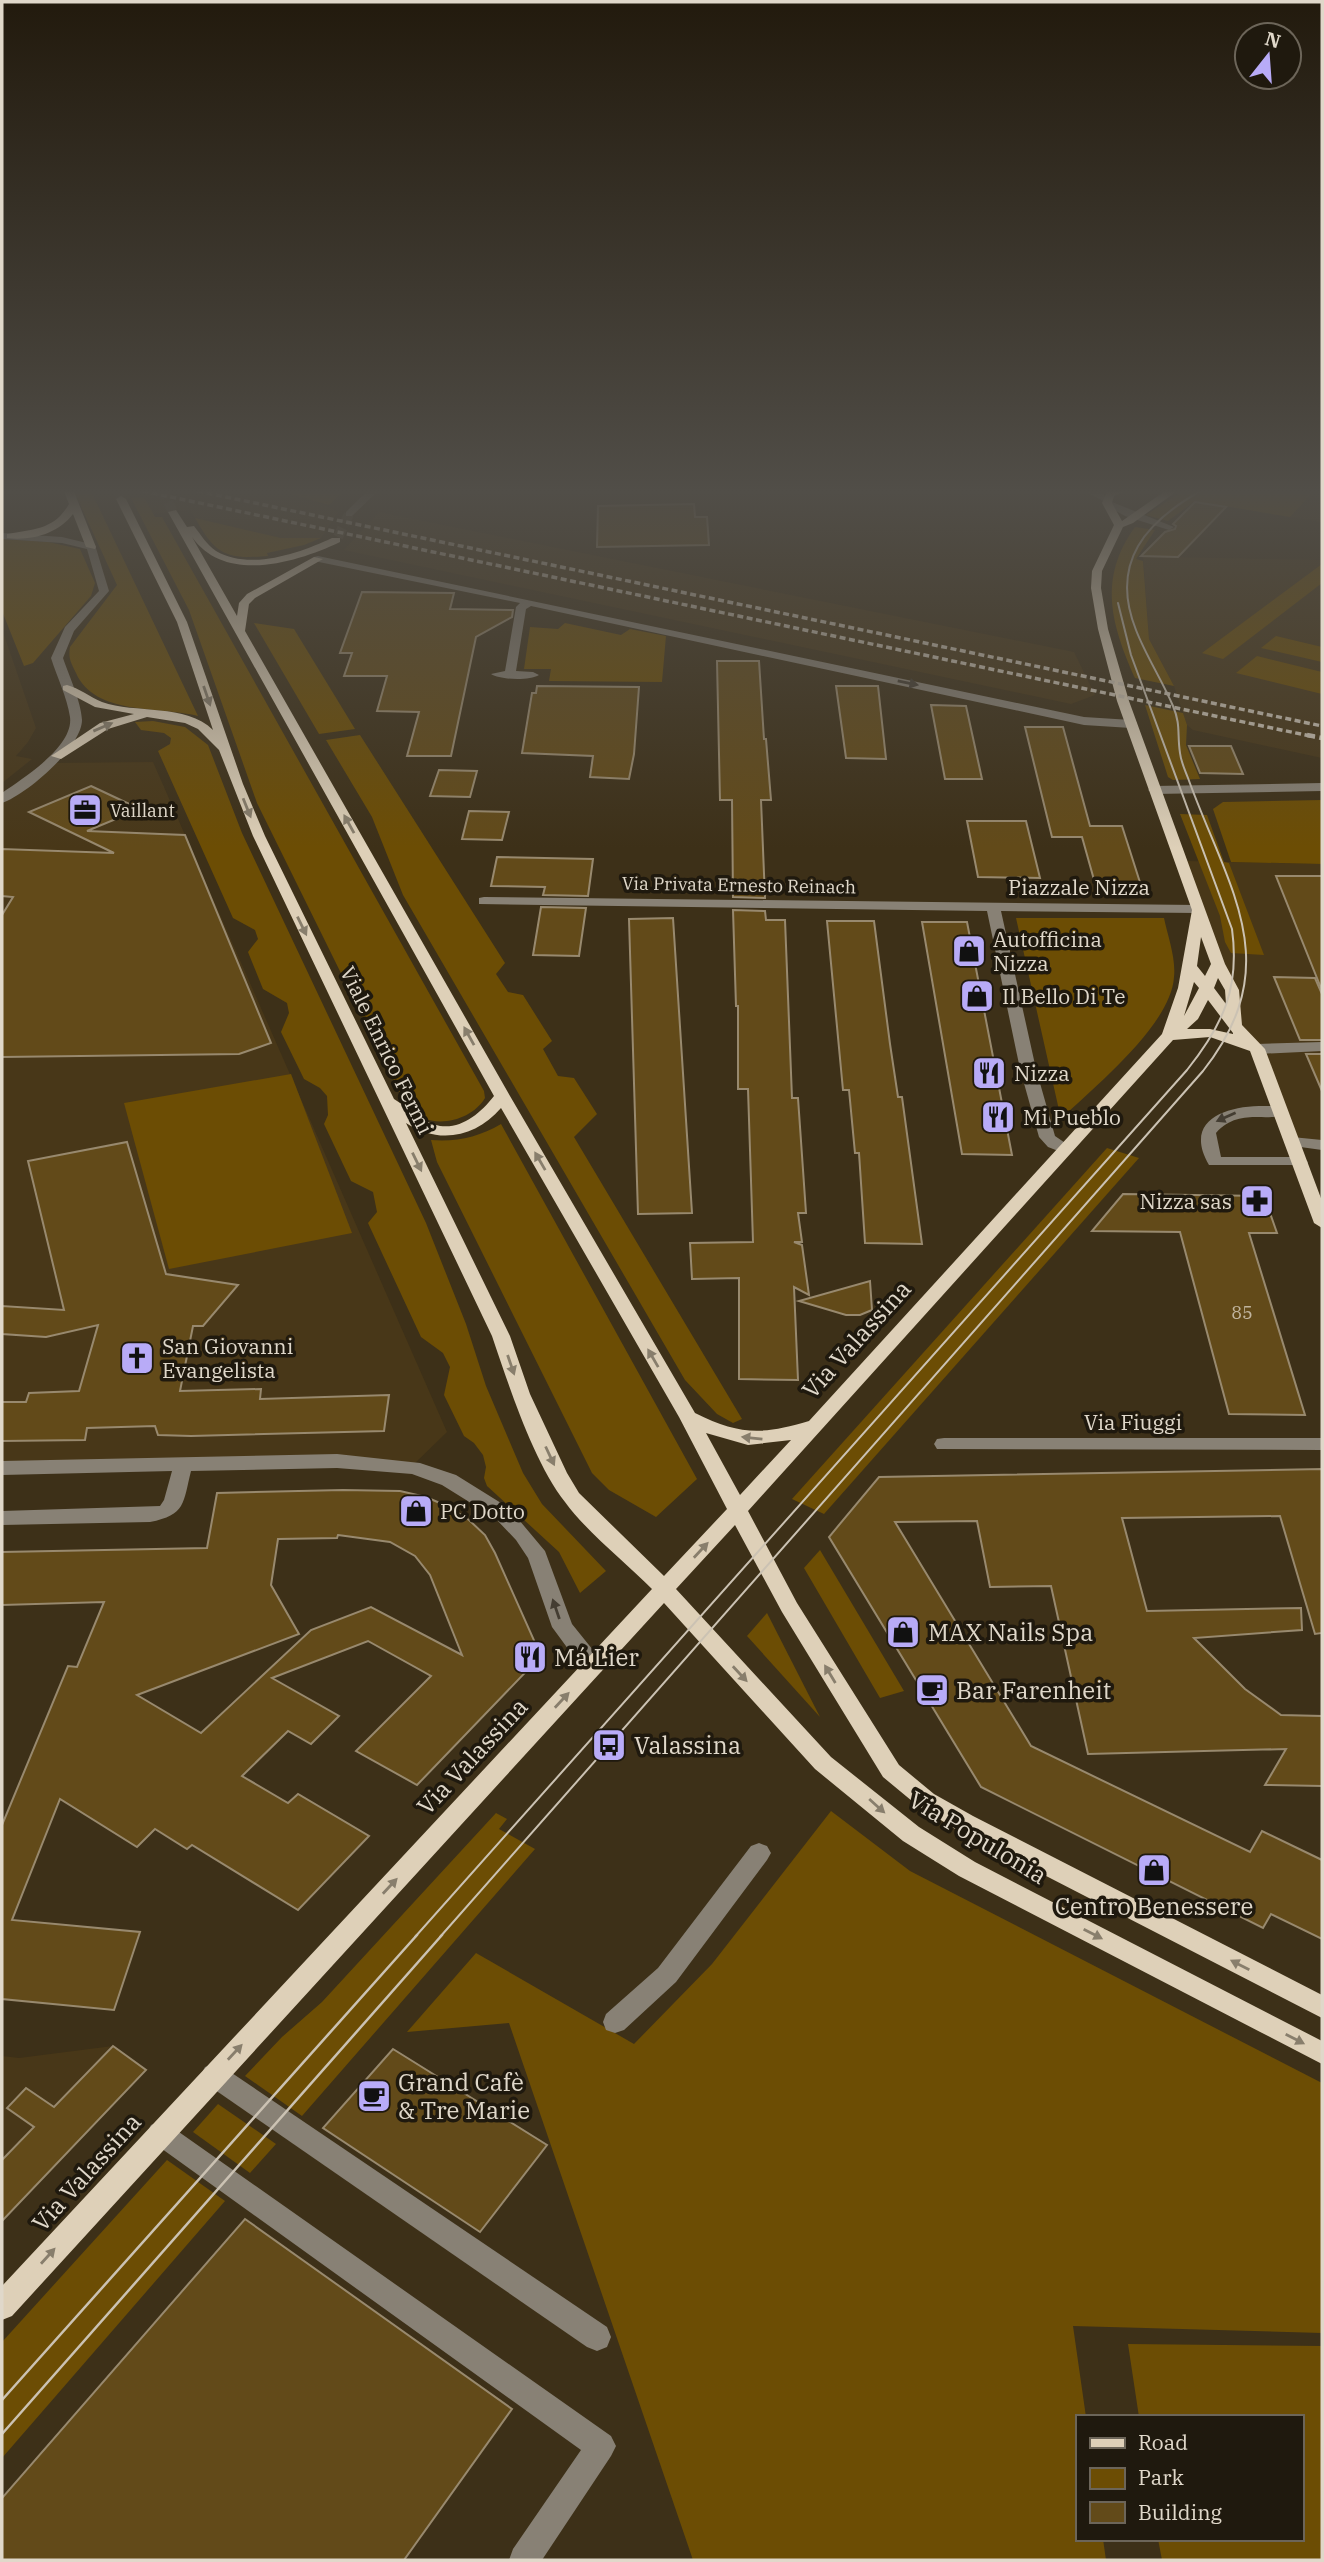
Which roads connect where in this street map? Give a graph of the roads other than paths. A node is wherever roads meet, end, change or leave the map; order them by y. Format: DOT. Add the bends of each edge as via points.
graph roads {
  1 [pos="89,609"];
  2 [pos="175,609"];
  3 [pos="227,609"];
  4 [pos="243,609"];
  5 [pos="521,609"];
  6 [pos="561,609"];
  7 [pos="1100,609"];
  8 [pos="240,631"];
  9 [pos="497,674"];
  10 [pos="510,674"];
  11 [pos="533,674"];
  12 [pos="67,688"];
  13 [pos="155,715"];
  14 [pos="1130,724"];
  15 [pos="225,750"];
  16 [pos="58,756"];
  17 [pos="1322,787"];
  18 [pos="1154,790"];
  19 [pos="2,799"];
  20 [pos="485,901"];
  21 [pos="993,907"];
  22 [pos="1197,909"];
  23 [pos="1218,964"];
  24 [pos="1192,969"];
  25 [pos="1208,989"];
  26 [pos="1236,1024"];
  27 [pos="1167,1037"];
  28 [pos="1322,1046"];
  29 [pos="1257,1049"];
  30 [pos="502,1096"];
  31 [pos="387,1101"];
  32 [pos="1280,1111"];
  33 [pos="1292,1142"];
  34 [pos="1322,1145"];
  35 [pos="1066,1149"];
  36 [pos="1300,1162"];
  37 [pos="1322,1223"];
  38 [pos="688,1417"];
  39 [pos="817,1424"];
  40 [pos="944,1444"];
  41 [pos="1322,1444"];
  42 [pos="183,1465"];
  43 [pos="2,1468"];
  44 [pos="737,1510"];
  45 [pos="2,1518"];
  46 [pos="664,1589"];
  47 [pos="593,1665"];
  48 [pos="759,1853"];
  49 [pos="1322,2007"];
  50 [pos="615,2022"];
  51 [pos="1322,2053"];
  52 [pos="214,2075"];
  53 [pos="160,2133"];
  54 [pos="2,2306"];
  55 [pos="597,2337"];
  56 [pos="524,2560"];
  1 -- 12 [label="street" via="59,648 57,658"];
  2 -- 15 [label="main road, Viale Enrico Fermi, one-way"];
  3 -- 8 [label="main road"];
  4 -- 8 [label="main road"];
  5 -- 10 [label="street"];
  6 -- 14 [label="street, one-way" via="1084,721"];
  7 -- 14 [label="main road"];
  30 -- 8 [label="main road, one-way"];
  9 -- 10 [label="street"];
  10 -- 11 [label="street"];
  12 -- 13 [label="main road" via="99,705"];
  12 -- 16 [label="street" via="76,727"];
  13 -- 15 [label="main road" via="202,726"];
  16 -- 13 [label="main road, one-way" via="104,726"];
  14 -- 18 [label="main road"];
  15 -- 31 [label="main road, Viale Enrico Fermi, one-way" via="267,855"];
  16 -- 19 [label="street"];
  17 -- 18 [label="street"];
  18 -- 22 [label="main road"];
  20 -- 21 [label="street, Via Privata Ernesto Reinach"];
  21 -- 22 [label="street, Piazzale Nizza"];
  21 -- 35 [label="street, Piazzale Nizza" via="1047,1137"];
  22 -- 23 [label="main road"];
  22 -- 24 [label="main road"];
  23 -- 25 [label="main road"];
  23 -- 26 [label="main road" via="1232,990"];
  24 -- 25 [label="main road"];
  24 -- 27 [label="main road"];
  25 -- 26 [label="main road"];
  25 -- 27 [label="main road" via="1193,1016"];
  26 -- 29 [label="main road"];
  27 -- 29 [label="main road" via="1216,1032"];
  27 -- 35 [label="main road"];
  28 -- 29 [label="street"];
  29 -- 32 [label="main road"];
  30 -- 31 [label="main road" via="477,1125 462,1130 421,1126"];
  38 -- 30 [label="main road, one-way"];
  31 -- 46 [label="main road, Viale Enrico Fermi, one-way" via="501,1336 557,1473 572,1499"];
  32 -- 33 [label="main road"];
  32 -- 36 [label="street, one-way" via="1228,1114 1216,1121 1208,1132 1215,1162"];
  33 -- 34 [label="street"];
  33 -- 36 [label="main road"];
  35 -- 39 [label="main road, Via Valassina"];
  36 -- 37 [label="main road"];
  39 -- 38 [label="main road, one-way" via="790,1436 757,1441 715,1432"];
  38 -- 44 [label="main road"];
  39 -- 44 [label="main road, Via Valassina"];
  40 -- 41 [label="street, Via Fiuggi"];
  42 -- 43 [label="street"];
  42 -- 45 [label="street" via="174,1501 166,1512"];
  47 -- 42 [label="street, one-way" via="563,1627 538,1556 523,1535 502,1514 449,1480 413,1468 337,1461"];
  46 -- 44 [label="main road, Via Valassina, one-way"];
  49 -- 44 [label="main road, Via Populonia, one-way" via="965,1823 891,1772 789,1607"];
  46 -- 47 [label="main road, Via Valassina"];
  46 -- 51 [label="main road, Via Populonia, one-way" via="823,1763 911,1834 967,1869"];
  52 -- 47 [label="main road, Via Valassina, one-way"];
  48 -- 50 [label="street" via="681,1959"];
  52 -- 53 [label="main road, Via Valassina"];
  52 -- 55 [label="street"];
  54 -- 53 [label="main road, Via Valassina, one-way"];
  53 -- 56 [label="street" via="601,2446"];
}
